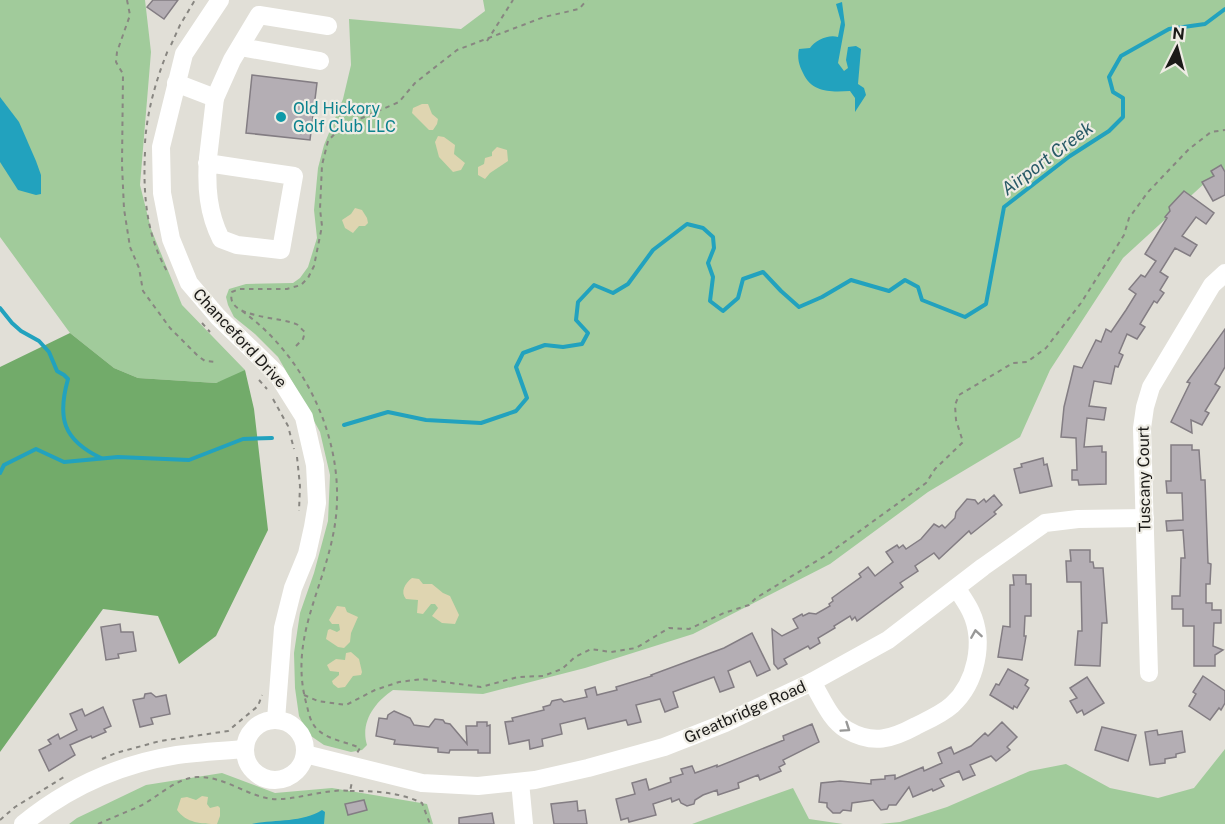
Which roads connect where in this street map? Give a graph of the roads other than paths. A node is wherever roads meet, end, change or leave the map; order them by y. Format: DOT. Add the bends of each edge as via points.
graph roads {
  1 [pos="220,0"];
  2 [pos="328,26"];
  3 [pos="240,47"];
  4 [pos="320,61"];
  5 [pos="176,83"];
  6 [pos="215,98"];
  7 [pos="207,163"];
  8 [pos="1225,273"];
  9 [pos="1145,518"];
  10 [pos="957,588"];
  11 [pos="1149,673"];
  12 [pos="812,682"];
  13 [pos="276,720"];
  14 [pos="245,748"];
  15 [pos="305,754"];
  16 [pos="520,782"];
  17 [pos="23,824"];
  18 [pos="524,824"];
  1 -- 5 [label="street, Chanceford Drive" via="184,54"];
  2 -- 3 [label="street" via="259,15"];
  3 -- 4 [label="street"];
  3 -- 6 [label="street"];
  5 -- 6 [label="street"];
  5 -- 13 [label="street, Chanceford Drive" via="161,147 162,193 171,239 189,283 218,317 278,374 304,417 315,465 314,527 283,628"];
  6 -- 7 [label="street"];
  7 -- 7 [label="street" via="206,186 222,239 237,245 280,250 294,177"];
  8 -- 9 [label="street, Tuscany Court" via="1212,285 1151,387 1144,407"];
  9 -- 10 [label="street, Greatbridge Road" via="1045,523"];
  9 -- 11 [label="street, Tuscany Court"];
  10 -- 12 [label="street, Greatbridge Road" via="888,640"];
  12 -- 10 [label="street, one-way" via="831,715 845,729 865,737 893,738 950,707 969,683 977,654 972,614"];
  12 -- 16 [label="street, Greatbridge Road" via="664,747"];
  13 -- 14 [label="street" via="252,731"];
  13 -- 15 [label="street" via="295,728 304,743"];
  14 -- 15 [label="street" via="249,764 269,779 291,775"];
  14 -- 17 [label="street" via="129,766 72,790"];
  15 -- 16 [label="street, Greatbridge Road" via="422,783 478,786"];
  16 -- 18 [label="street"];
}
